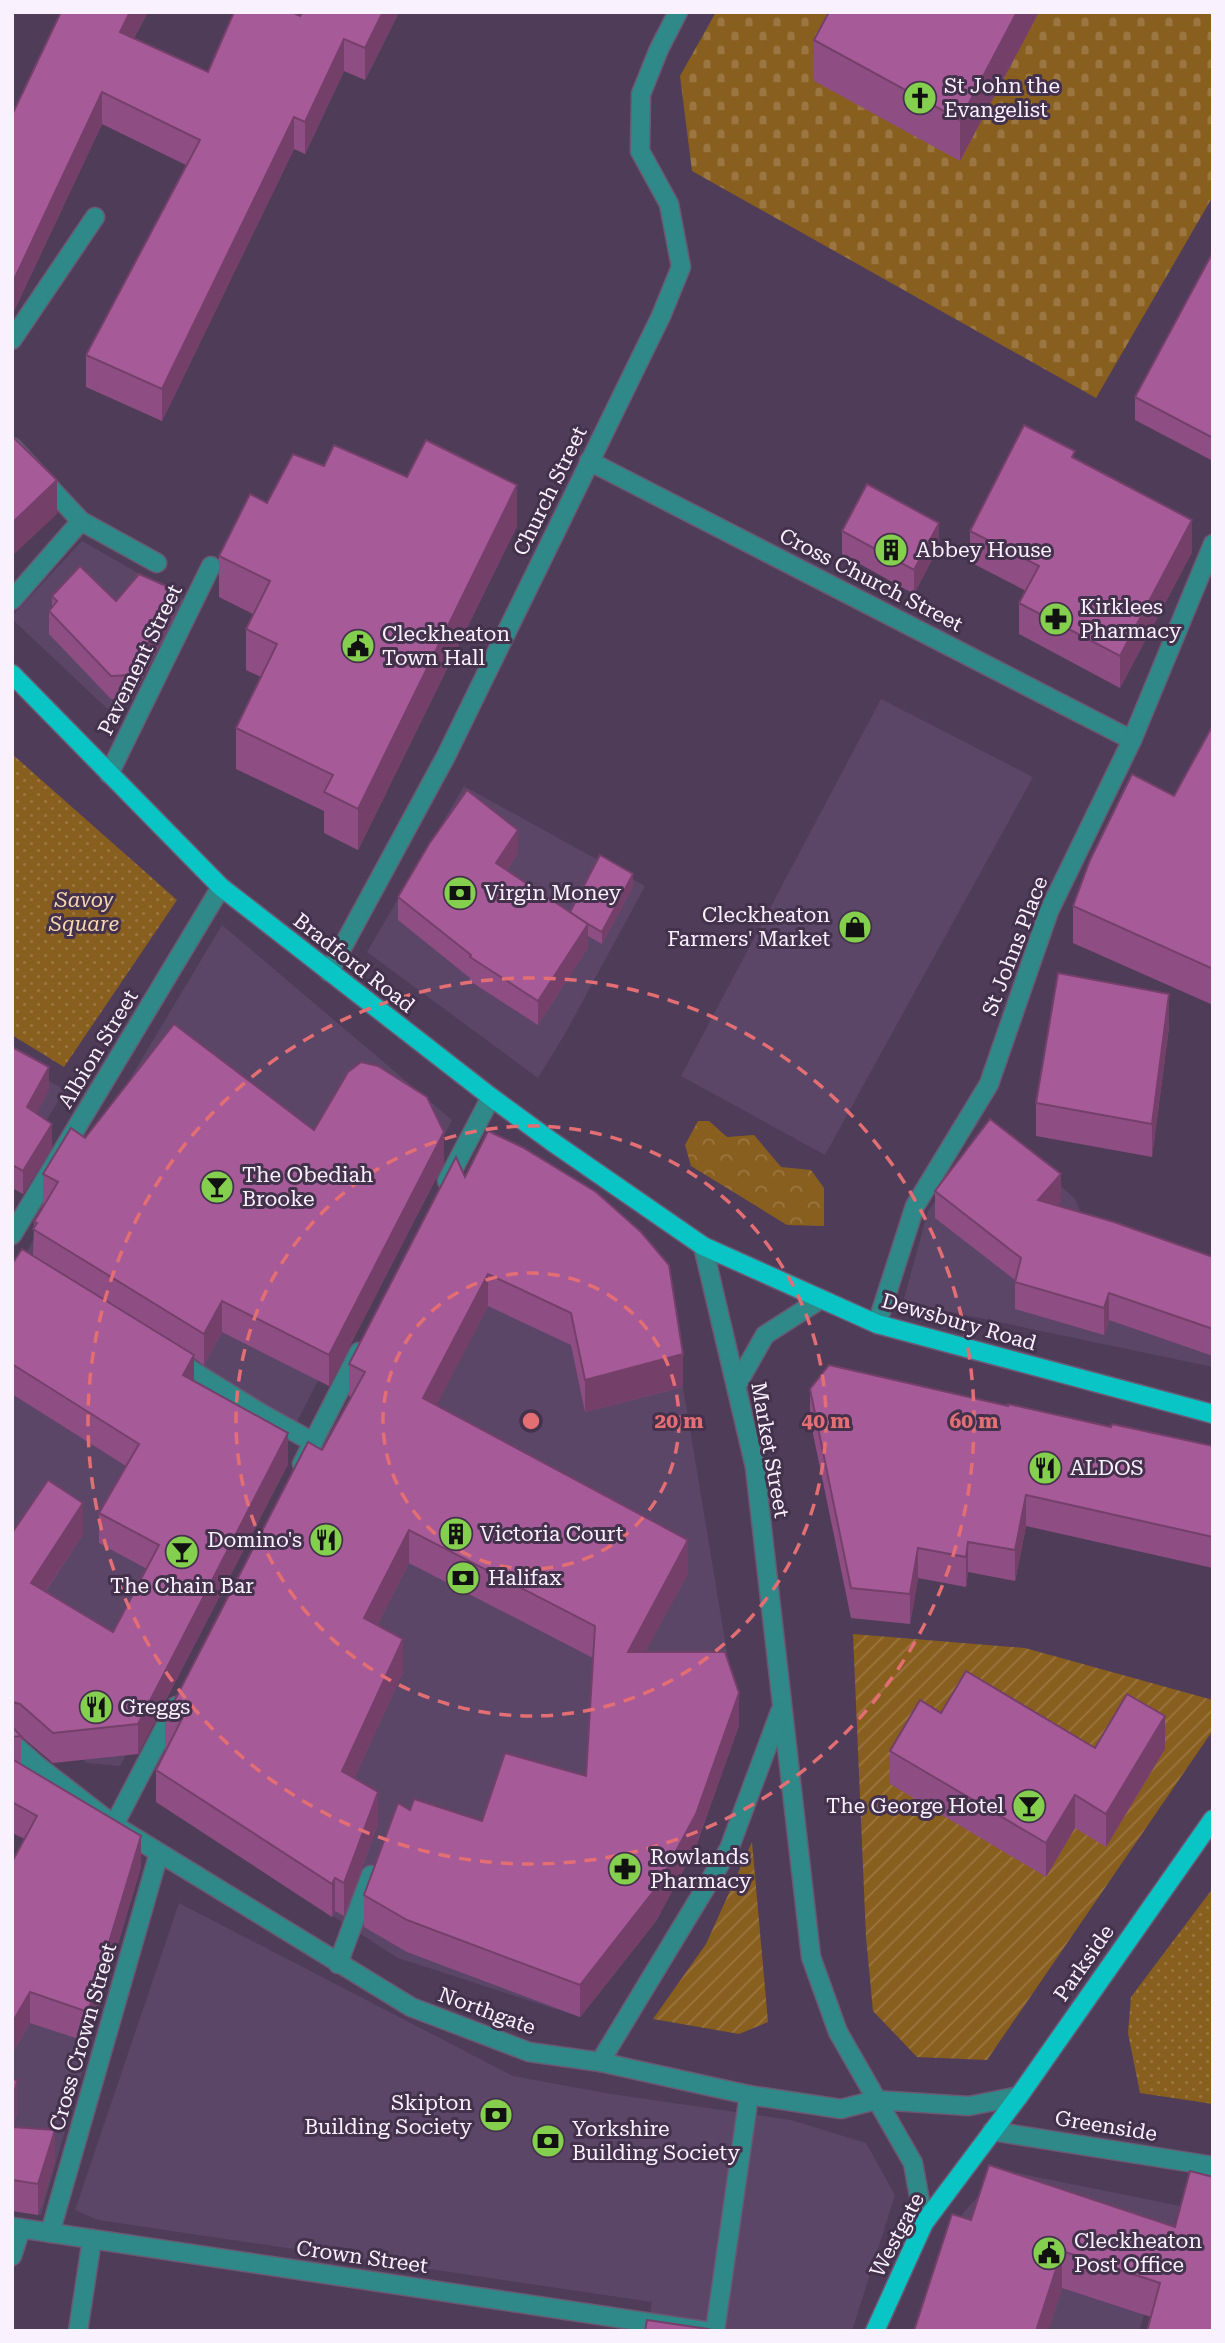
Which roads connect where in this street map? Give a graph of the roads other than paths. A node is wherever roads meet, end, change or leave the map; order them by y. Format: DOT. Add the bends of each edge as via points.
graph roads {
  1 [pos="678,12"];
  2 [pos="95,218"];
  3 [pos="12,341"];
  4 [pos="12,447"];
  5 [pos="589,461"];
  6 [pos="81,521"];
  7 [pos="1213,544"];
  8 [pos="157,563"];
  9 [pos="211,566"];
  10 [pos="12,600"];
  11 [pos="12,674"];
  12 [pos="1132,740"];
  13 [pos="109,775"];
  14 [pos="221,887"];
  15 [pos="329,972"];
  16 [pos="491,1097"];
  17 [pos="442,1193"];
  18 [pos="12,1235"];
  19 [pos="703,1246"];
  20 [pos="821,1299"];
  21 [pos="877,1324"];
  22 [pos="368,1336"];
  23 [pos="159,1350"];
  24 [pos="736,1386"];
  25 [pos="1213,1414"];
  26 [pos="313,1441"];
  27 [pos="294,1479"];
  28 [pos="185,1689"];
  29 [pos="782,1707"];
  30 [pos="12,1743"];
  31 [pos="1213,1819"];
  32 [pos="114,1825"];
  33 [pos="159,1853"];
  34 [pos="375,1864"];
  35 [pos="338,1964"];
  36 [pos="600,2062"];
  37 [pos="749,2095"];
  38 [pos="1019,2096"];
  39 [pos="876,2100"];
  40 [pos="992,2131"];
  41 [pos="1213,2166"];
  42 [pos="924,2223"];
  43 [pos="17,2228"];
  44 [pos="50,2233"];
  45 [pos="92,2239"];
  46 [pos="12,2256"];
  47 [pos="78,2331"];
  48 [pos="705,2331"];
  49 [pos="715,2331"];
  50 [pos="875,2331"];
  1 -- 5 [label="street, Church Street" via="641,94 640,151 669,204 681,267"];
  2 -- 3 [label="street"];
  4 -- 6 [label="street"];
  5 -- 12 [label="street, Cross Church Street"];
  5 -- 15 [label="street, Church Street" via="446,756"];
  6 -- 8 [label="street"];
  6 -- 10 [label="street"];
  7 -- 12 [label="street, St Johns Place"];
  9 -- 13 [label="street, Pavement Street"];
  11 -- 13 [label="main road, Bradford Road"];
  12 -- 21 [label="street, St Johns Place" via="1049,911 989,1084 915,1206"];
  13 -- 14 [label="main road, Bradford Road"];
  14 -- 15 [label="main road, Bradford Road"];
  14 -- 18 [label="street, Albion Street"];
  15 -- 16 [label="main road, Bradford Road"];
  16 -- 17 [label="street"];
  16 -- 19 [label="main road, Bradford Road"];
  19 -- 20 [label="main road, Dewsbury Road"];
  19 -- 24 [label="street, Market Street"];
  20 -- 21 [label="main road, Dewsbury Road"];
  20 -- 24 [label="street" via="765,1335"];
  21 -- 25 [label="main road, Dewsbury Road"];
  22 -- 26 [label="street"];
  23 -- 26 [label="street"];
  24 -- 29 [label="street, Market Street" via="755,1467"];
  26 -- 27 [label="street"];
  28 -- 32 [label="street"];
  29 -- 36 [label="street, Market Street" via="729,1849"];
  29 -- 39 [label="street, Market Street" via="811,1957 838,2032"];
  30 -- 32 [label="street, Northgate"];
  31 -- 38 [label="main road, Parkside"];
  32 -- 33 [label="street, Northgate"];
  33 -- 35 [label="street, Northgate"];
  33 -- 44 [label="street, Cross Crown Street"];
  34 -- 35 [label="street"];
  35 -- 36 [label="street, Northgate" via="411,2007 529,2052"];
  36 -- 37 [label="street, Northgate"];
  37 -- 39 [label="street, Northgate" via="842,2109"];
  37 -- 49 [label="street"];
  38 -- 39 [label="street, Northgate" via="969,2106"];
  38 -- 40 [label="main road, Parkside"];
  39 -- 42 [label="street, Market Street" via="913,2164"];
  40 -- 41 [label="street, Greenside"];
  40 -- 42 [label="main road, Westgate"];
  42 -- 50 [label="main road, Westgate"];
  43 -- 44 [label="street, Crown Street"];
  43 -- 46 [label="street"];
  44 -- 45 [label="street, Crown Street"];
  45 -- 47 [label="street"];
  45 -- 48 [label="street, Crown Street"];
}
